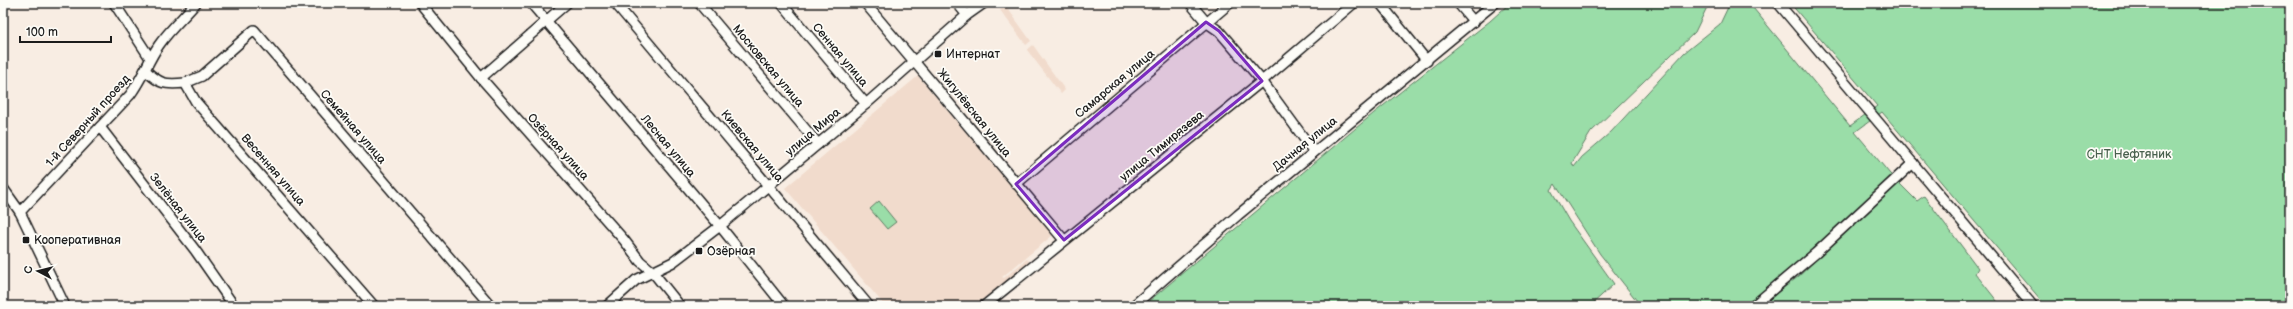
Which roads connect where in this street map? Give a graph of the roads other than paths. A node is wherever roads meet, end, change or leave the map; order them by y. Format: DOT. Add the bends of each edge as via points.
graph roads {
  1 [pos="114,3"];
  2 [pos="196,3"];
  3 [pos="420,3"];
  4 [pos="531,3"];
  5 [pos="567,3"];
  6 [pos="615,3"];
  7 [pos="699,3"];
  8 [pos="781,3"];
  9 [pos="865,3"];
  10 [pos="957,3"];
  11 [pos="984,3"];
  12 [pos="1190,3"];
  13 [pos="1230,3"];
  14 [pos="1354,3"];
  15 [pos="1380,3"];
  16 [pos="1458,3"];
  17 [pos="1495,3"];
  18 [pos="1778,3"];
  19 [pos="967,15"];
  20 [pos="546,21"];
  21 [pos="1206,22"];
  22 [pos="1474,22"];
  23 [pos="150,58"];
  24 [pos="916,61"];
  25 [pos="1427,61"];
  26 [pos="145,70"];
  27 [pos="481,78"];
  28 [pos="1262,81"];
  29 [pos="185,82"];
  30 [pos="866,104"];
  31 [pos="100,127"];
  32 [pos="818,144"];
  33 [pos="1314,152"];
  34 [pos="1913,163"];
  35 [pos="768,184"];
  36 [pos="1016,184"];
  37 [pos="3,188"];
  38 [pos="20,212"];
  39 [pos="720,226"];
  40 [pos="1064,240"];
  41 [pos="652,271"];
  42 [pos="65,306"];
  43 [pos="234,306"];
  44 [pos="374,306"];
  45 [pos="492,306"];
  46 [pos="607,306"];
  47 [pos="680,306"];
  48 [pos="784,306"];
  49 [pos="869,306"];
  50 [pos="984,306"];
  51 [pos="1133,306"];
  52 [pos="1754,306"];
  53 [pos="2034,306"];
  1 -- 23 [label="street"];
  2 -- 23 [label="street, 1-й Северный проезд"];
  3 -- 27 [label="street, Озёрная улица"];
  4 -- 20 [label="street, Лесная улица"];
  5 -- 20 [label="street"];
  6 -- 35 [label="street, Киевская улица"];
  7 -- 32 [label="street, Московская улица"];
  8 -- 30 [label="street, Сенная улица"];
  9 -- 24 [label="street, Жигулёвская улица"];
  10 -- 19 [label="street"];
  11 -- 19 [label="street, улица Мира"];
  12 -- 21 [label="street"];
  13 -- 21 [label="street, Самарская улица"];
  14 -- 28 [label="street, улица Тимирязева"];
  15 -- 25 [label="street"];
  16 -- 22 [label="street"];
  17 -- 22 [label="street, Дачная улица"];
  18 -- 34 [label="street"];
  19 -- 24 [label="street, улица Мира"];
  20 -- 27 [label="street"];
  20 -- 39 [label="street, Лесная улица"];
  21 -- 28 [label="street" via="1219,31"];
  21 -- 36 [label="street, Самарская улица"];
  22 -- 25 [label="street, Дачная улица"];
  23 -- 26 [label="street, 1-й Северный проезд"];
  24 -- 30 [label="street, улица Мира"];
  24 -- 36 [label="street, Жигулёвская улица"];
  25 -- 33 [label="street, Дачная улица"];
  26 -- 29 [label="street" via="159,83"];
  26 -- 31 [label="street, 1-й Северный проезд" via="130,95"];
  27 -- 41 [label="street, Озёрная улица" via="640,261"];
  28 -- 33 [label="street"];
  28 -- 40 [label="street, улица Тимирязева"];
  29 -- 44 [label="street, Весенняя улица" via="196,102"];
  29 -- 45 [label="street, Семейная улица" via="202,76 254,30"];
  30 -- 32 [label="street, улица Мира"];
  31 -- 38 [label="street, 1-й Северный проезд"];
  31 -- 43 [label="street, Зелёная улица" via="195,250"];
  32 -- 35 [label="street, улица Мира"];
  33 -- 51 [label="street, Дачная улица"];
  34 -- 52 [label="street" via="1816,254"];
  34 -- 53 [label="street"];
  35 -- 39 [label="street, улица Мира"];
  35 -- 49 [label="street, Киевская улица"];
  36 -- 40 [label="street, Жигулёвская улица"];
  37 -- 38 [label="street"];
  38 -- 42 [label="street"];
  39 -- 41 [label="street, улица Мира" via="673,262"];
  39 -- 48 [label="street, Лесная улица"];
  40 -- 50 [label="street, улица Тимирязева"];
  41 -- 46 [label="street, улица Мира" via="636,280"];
  41 -- 47 [label="street, Озёрная улица"];
}
